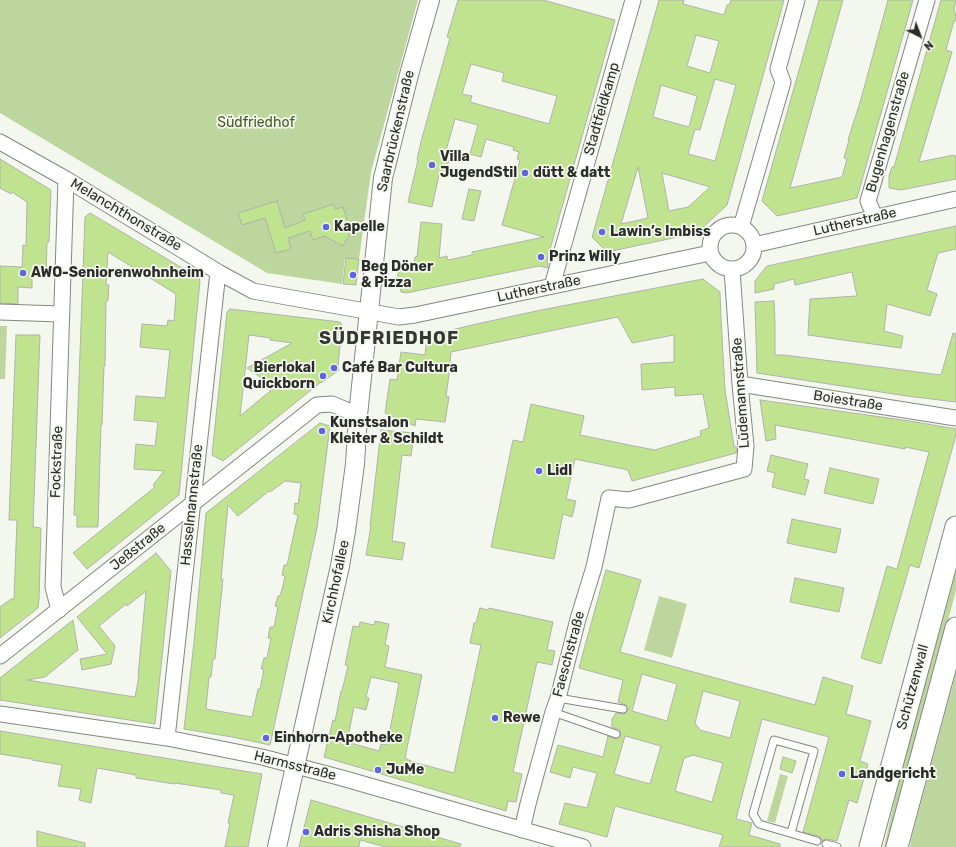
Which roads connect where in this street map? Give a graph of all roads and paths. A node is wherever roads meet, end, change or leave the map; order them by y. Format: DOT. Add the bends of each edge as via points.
graph roads {
  1 [pos="430,0"];
  2 [pos="797,0"];
  3 [pos="927,0"];
  4 [pos="629,1"];
  5 [pos="0,142"];
  6 [pos="66,179"];
  7 [pos="956,199"];
  8 [pos="875,217"];
  9 [pos="742,227"];
  10 [pos="754,245"];
  11 [pos="710,253"];
  12 [pos="732,270"];
  13 [pos="218,272"];
  14 [pos="552,286"];
  15 [pos="0,312"];
  16 [pos="369,312"];
  17 [pos="61,314"];
  18 [pos="740,384"];
  19 [pos="358,415"];
  20 [pos="956,418"];
  21 [pos="629,500"];
  22 [pos="193,503"];
  23 [pos="956,527"];
  24 [pos="58,610"];
  25 [pos="956,628"];
  26 [pos="0,656"];
  27 [pos="558,698"];
  28 [pos="623,709"];
  29 [pos="553,712"];
  30 [pos="0,714"];
  31 [pos="616,734"];
  32 [pos="167,738"];
  33 [pos="296,766"];
  34 [pos="522,830"];
  35 [pos="791,833"];
  36 [pos="817,841"];
  37 [pos="826,844"];
  38 [pos="277,847"];
  39 [pos="583,847"];
  40 [pos="837,847"];
  41 [pos="870,847"];
  42 [pos="897,847"];
  1 -- 16 [label="street, Saarbrückenstraße" via="383,178"];
  2 -- 9 [label="street" via="778,69 783,82"];
  3 -- 8 [label="street, Bugenhagenstraße" via="868,200"];
  4 -- 14 [label="street, Stadtfeldkamp"];
  5 -- 6 [label="street, Melanchthonstraße"];
  6 -- 13 [label="street, Melanchthonstraße"];
  6 -- 17 [label="street, Fockstraße"];
  7 -- 8 [label="street, Lutherstraße"];
  8 -- 10 [label="street, Lutherstraße"];
  9 -- 10 [label="street" via="751,235"];
  9 -- 11 [label="street" via="733,224 717,230 709,245"];
  10 -- 12 [label="street" via="752,257 747,264"];
  11 -- 12 [label="street" via="718,265"];
  11 -- 14 [label="street, Lutherstraße"];
  12 -- 18 [label="street, Lüdemannstraße"];
  13 -- 16 [label="street, Melanchthonstraße" via="253,291"];
  13 -- 22 [label="street, Hasselmannstraße"];
  14 -- 16 [label="street, Lutherstraße" via="399,317"];
  15 -- 17 [label="street"];
  16 -- 19 [label="street, Kirchhofallee"];
  17 -- 24 [label="street, Fockstraße" via="52,587"];
  18 -- 20 [label="street, Boiestraße"];
  18 -- 21 [label="street, Lüdemannstraße" via="746,446 744,469"];
  19 -- 22 [label="street, Jeßstraße" via="332,404 317,405"];
  19 -- 33 [label="street, Kirchhofallee" via="353,479 340,566"];
  21 -- 27 [label="street, Faeschstraße" via="609,498 594,567"];
  22 -- 24 [label="street, Jeßstraße"];
  22 -- 32 [label="street, Hasselmannstraße"];
  23 -- 41 [label="main road, Schützenwall"];
  24 -- 26 [label="street, Jeßstraße"];
  25 -- 42 [label="main road, Schützenwall"];
  27 -- 28 [label="lane"];
  27 -- 29 [label="street, Faeschstraße"];
  29 -- 31 [label="lane"];
  29 -- 34 [label="street, Faeschstraße"];
  30 -- 32 [label="street, Harmsstraße"];
  32 -- 33 [label="street, Harmsstraße"];
  33 -- 34 [label="street, Harmsstraße"];
  33 -- 38 [label="street, Kirchhofallee"];
  34 -- 39 [label="street, Harmsstraße"];
  35 -- 35 [label="lane" via="759,824 753,814 774,740 814,752"];
  35 -- 36 [label="lane"];
  37 -- 40 [label="lane"];
}
